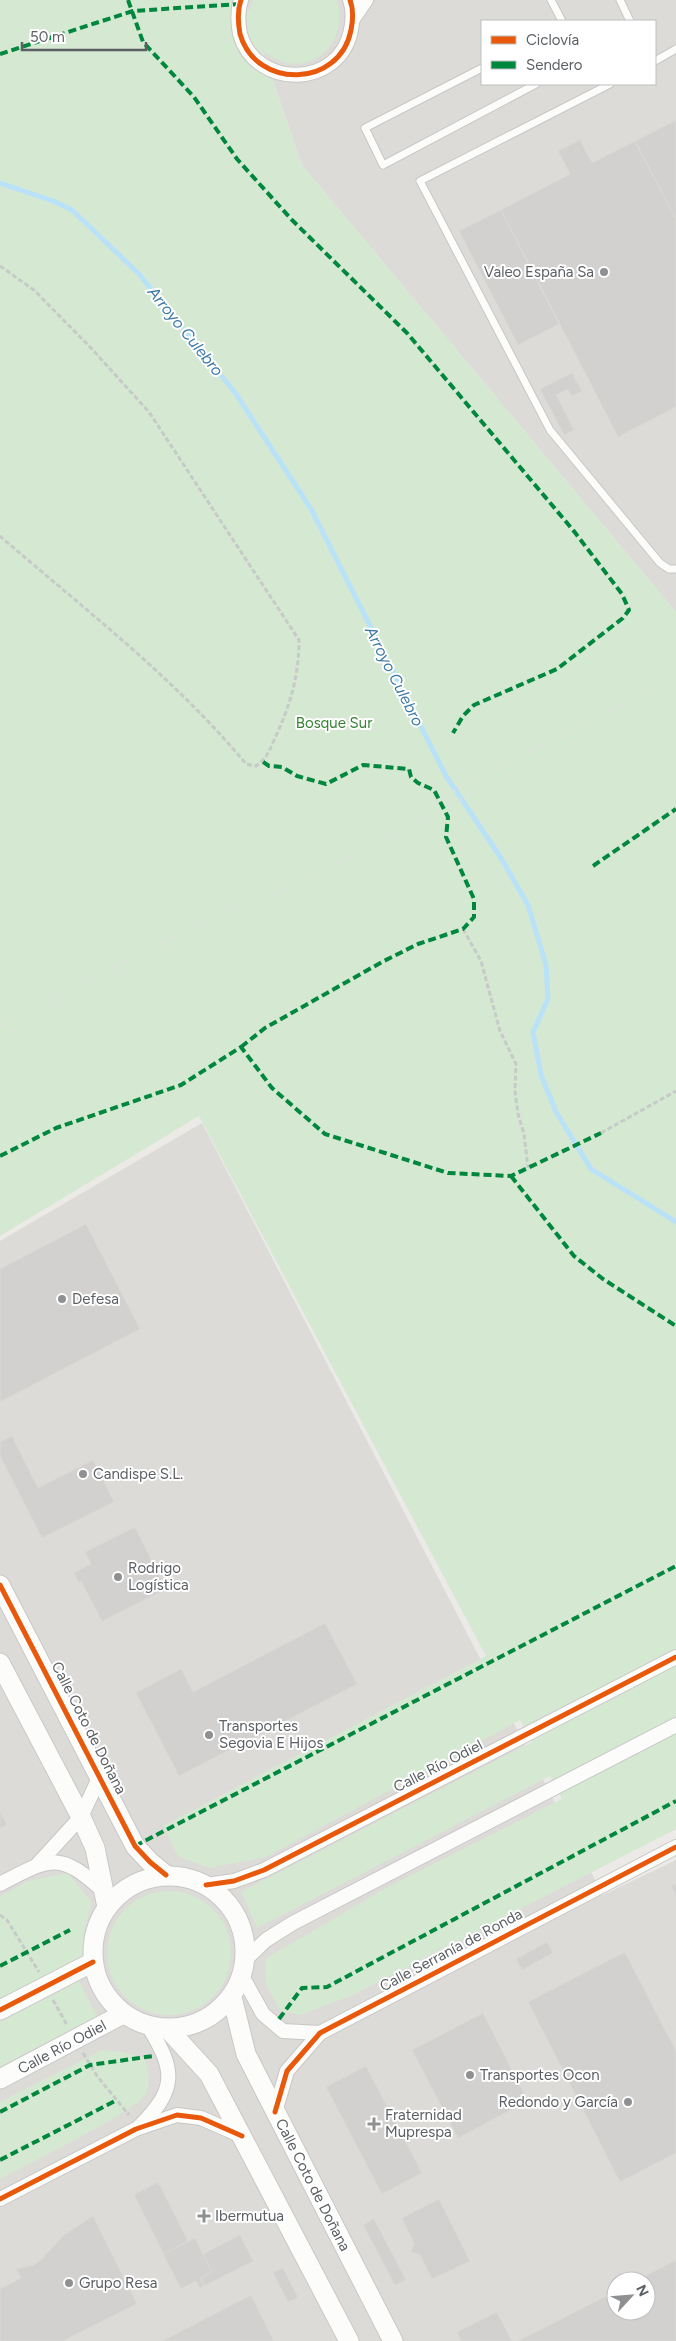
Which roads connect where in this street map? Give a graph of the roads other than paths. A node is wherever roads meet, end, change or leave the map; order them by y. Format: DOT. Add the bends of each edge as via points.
graph roads {
  1 [pos="241,0"];
  2 [pos="350,0"];
  3 [pos="366,0"];
  4 [pos="551,0"];
  5 [pos="620,0"];
  6 [pos="353,19"];
  7 [pos="561,20"];
  8 [pos="630,20"];
  9 [pos="676,49"];
  10 [pos="656,60"];
  11 [pos="481,69"];
  12 [pos="534,85"];
  13 [pos="608,85"];
  14 [pos="676,569"];
  15 [pos="0,1584"];
  16 [pos="676,1657"];
  17 [pos="0,1663"];
  18 [pos="676,1725"];
  19 [pos="100,1776"];
  20 [pos="81,1817"];
  21 [pos="676,1847"];
  22 [pos="38,1864"];
  23 [pos="166,1875"];
  24 [pos="0,1884"];
  25 [pos="206,1885"];
  26 [pos="105,1899"];
  27 [pos="93,1962"];
  28 [pos="244,1967"];
  29 [pos="232,1997"];
  30 [pos="0,2010"];
  31 [pos="123,2014"];
  32 [pos="148,2026"];
  33 [pos="168,2029"];
  34 [pos="320,2033"];
  35 [pos="0,2079"];
  36 [pos="275,2112"];
  37 [pos="136,2129"];
  38 [pos="242,2136"];
  39 [pos="0,2200"];
  40 [pos="349,2341"];
  41 [pos="394,2341"];
  1 -- 6 [label="street" via="238,24 243,42 254,58 270,70 288,76 307,75 325,68 340,55 350,38"];
  2 -- 6 [label="street"];
  3 -- 6 [label="street"];
  4 -- 7 [label="lane"];
  5 -- 8 [label="lane"];
  9 -- 10 [label="lane"];
  11 -- 12 [label="lane" via="365,128 383,165"];
  13 -- 14 [label="lane" via="420,180 550,430 660,564"];
  15 -- 19 [label="street, Calle Coto de Doñana"];
  16 -- 25 [label="street, Calle Río Odiel" via="264,1870"];
  17 -- 20 [label="street"];
  18 -- 28 [label="street" via="293,1923 266,1940"];
  19 -- 20 [label="street"];
  19 -- 23 [label="street, Calle Coto de Doñana" via="135,1846"];
  20 -- 22 [label="street"];
  20 -- 26 [label="street" via="95,1848"];
  21 -- 34 [label="street, Calle Serranía de Ronda"];
  22 -- 24 [label="street"];
  22 -- 26 [label="street" via="60,1862 84,1873"];
  23 -- 25 [label="street" via="187,1877"];
  23 -- 26 [label="street" via="132,1884"];
  25 -- 28 [label="street" via="224,1898 237,1916 244,1937"];
  26 -- 27 [label="street" via="94,1933"];
  27 -- 30 [label="street"];
  27 -- 31 [label="street" via="98,1982"];
  28 -- 29 [label="street"];
  28 -- 34 [label="street" via="264,2014 283,2030"];
  29 -- 33 [label="street" via="204,2021"];
  29 -- 36 [label="street, Calle Coto de Doñana" via="246,2054"];
  31 -- 32 [label="street"];
  31 -- 35 [label="street, Calle Río Odiel"];
  32 -- 33 [label="street"];
  32 -- 37 [label="street" via="169,2069 166,2092 157,2108"];
  33 -- 38 [label="street" via="209,2074"];
  34 -- 36 [label="street, Calle Serranía de Ronda" via="287,2071"];
  36 -- 41 [label="street, Calle Coto de Doñana"];
  37 -- 38 [label="street" via="177,2115 201,2118"];
  37 -- 39 [label="street"];
  38 -- 40 [label="street"];
}
